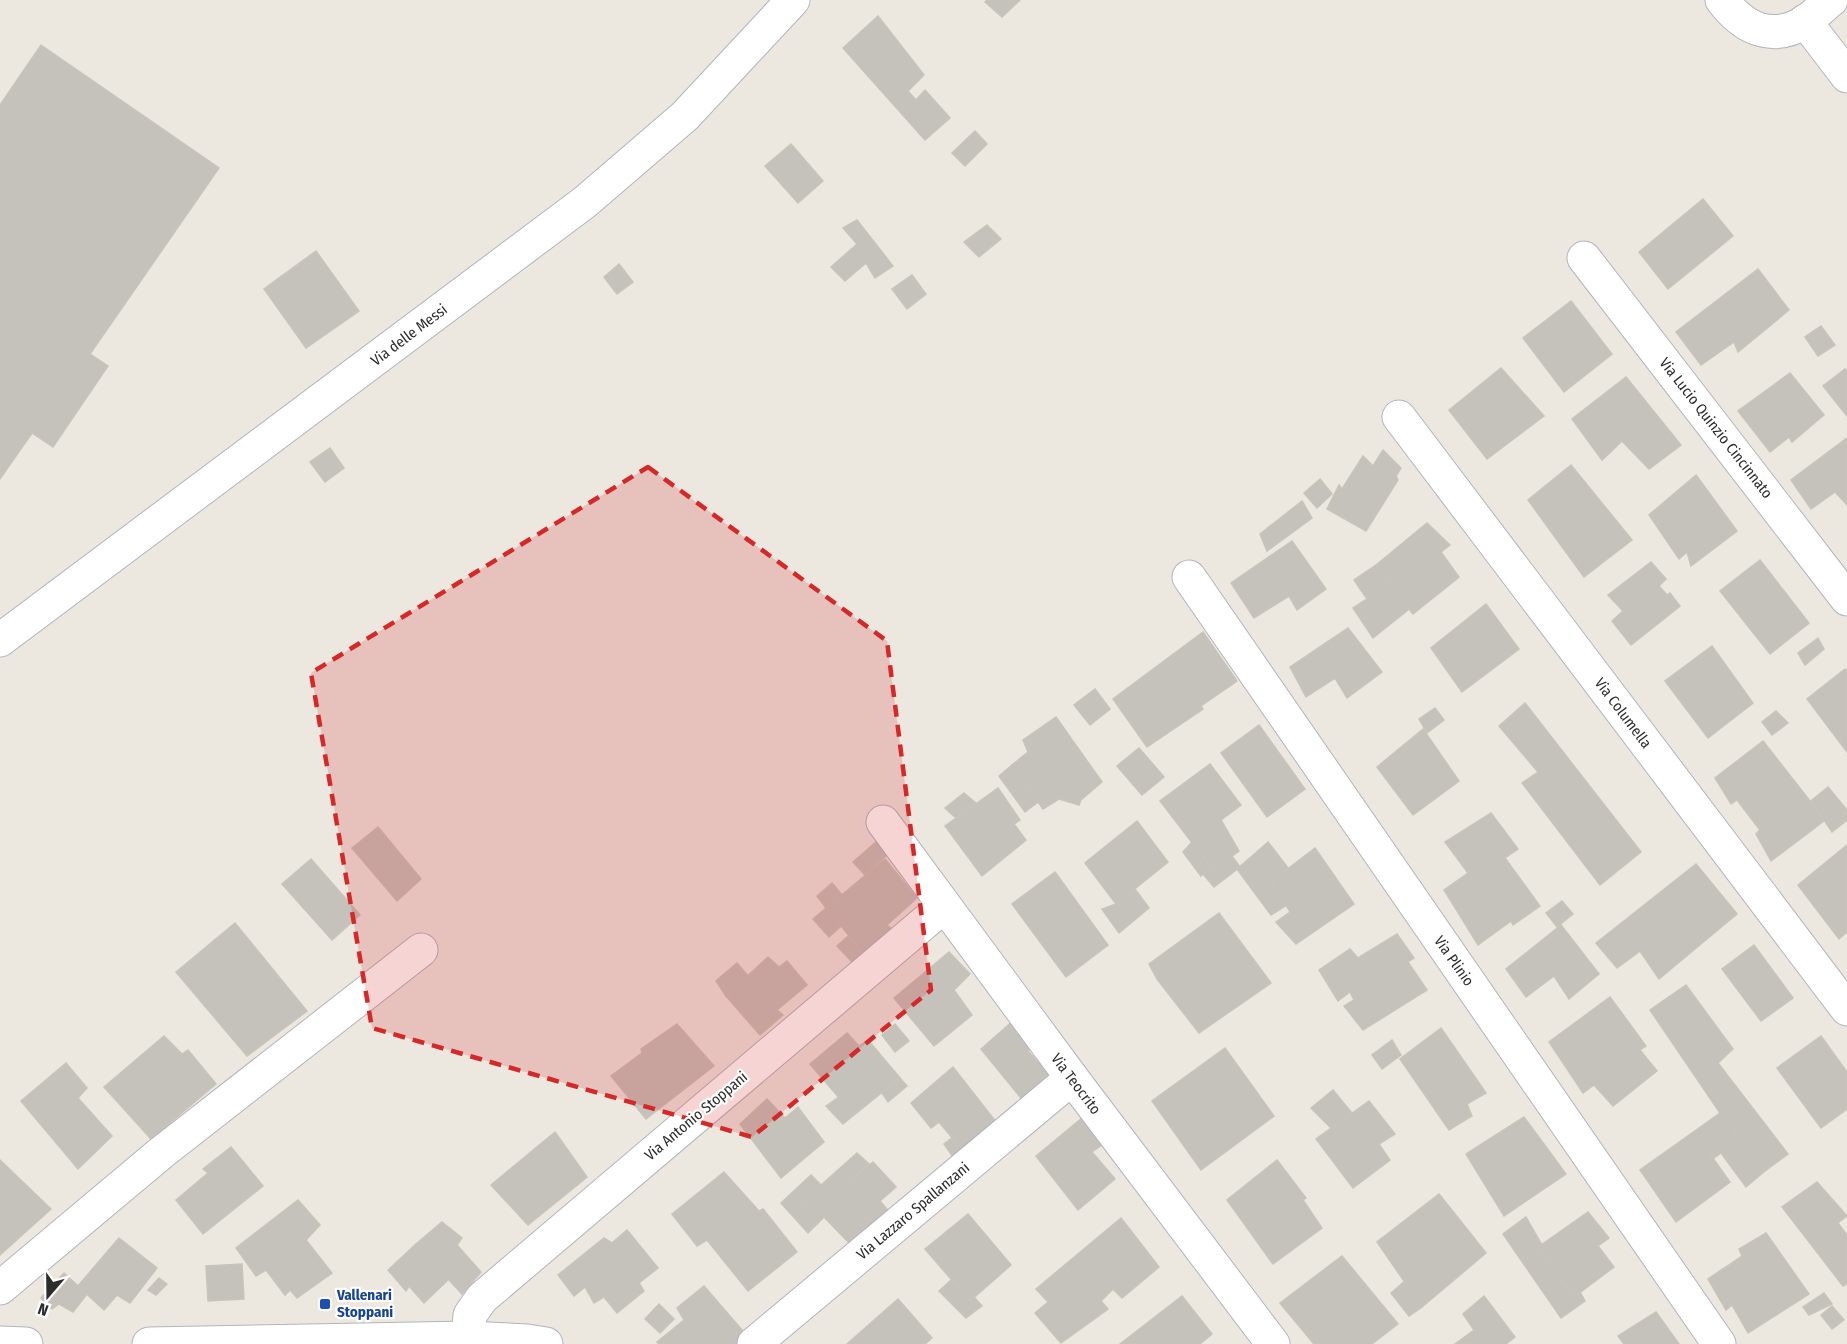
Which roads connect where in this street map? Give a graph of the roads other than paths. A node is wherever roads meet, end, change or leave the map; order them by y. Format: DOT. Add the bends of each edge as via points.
graph roads {
  1 [pos="793,0"];
  2 [pos="1722,0"];
  3 [pos="1830,0"];
  4 [pos="1805,21"];
  5 [pos="1847,76"];
  6 [pos="1584,258"];
  7 [pos="1399,417"];
  8 [pos="1189,577"];
  9 [pos="1847,599"];
  10 [pos="0,640"];
  11 [pos="882,822"];
  12 [pos="944,906"];
  13 [pos="421,950"];
  14 [pos="1847,1009"];
  15 [pos="1072,1078"];
  16 [pos="0,1288"];
  17 [pos="468,1338"];
  18 [pos="0,1343"];
  19 [pos="26,1344"];
  20 [pos="150,1344"];
  21 [pos="219,1344"];
  22 [pos="546,1344"];
  23 [pos="754,1344"];
  24 [pos="1273,1344"];
  25 [pos="1719,1344"];
  1 -- 10 [label="street, Via delle Messi" via="685,116 585,202"];
  2 -- 4 [label="street" via="1743,22 1762,31 1782,32"];
  3 -- 4 [label="street"];
  4 -- 5 [label="street"];
  6 -- 9 [label="street, Via Lucio Quinzio Cincinnato"];
  7 -- 14 [label="street, Via Columella"];
  8 -- 25 [label="street, Via Plinio"];
  11 -- 12 [label="street, Via Teocrito"];
  12 -- 15 [label="street, Via Teocrito"];
  12 -- 17 [label="street, Via Antonio Stoppani" via="482,1298 470,1315"];
  13 -- 16 [label="street" via="160,1153"];
  15 -- 23 [label="street, Via Lazzaro Spallanzani"];
  15 -- 24 [label="street, Via Teocrito"];
  17 -- 21 [label="street"];
  17 -- 22 [label="street"];
  18 -- 19 [label="street"];
  20 -- 21 [label="street"];
}
